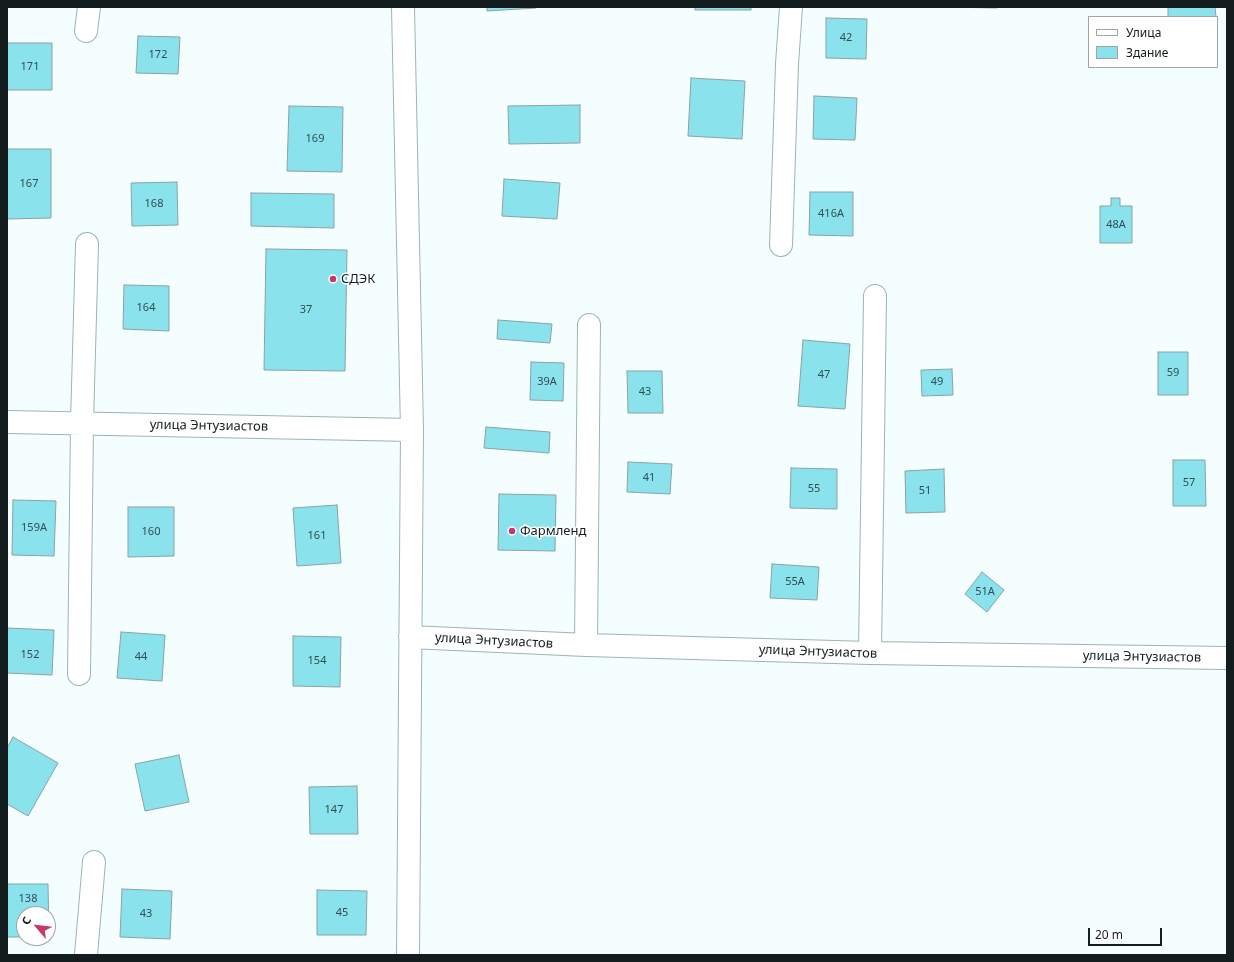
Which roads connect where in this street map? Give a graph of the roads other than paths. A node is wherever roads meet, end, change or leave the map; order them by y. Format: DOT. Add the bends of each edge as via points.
graph roads {
  1 [pos="89,7"];
  2 [pos="403,7"];
  3 [pos="791,7"];
  4 [pos="86,31"];
  5 [pos="87,244"];
  6 [pos="781,245"];
  7 [pos="876,296"];
  8 [pos="589,325"];
  9 [pos="7,422"];
  10 [pos="82,423"];
  11 [pos="412,430"];
  12 [pos="410,637"];
  13 [pos="586,645"];
  14 [pos="870,653"];
  15 [pos="1227,658"];
  16 [pos="79,674"];
  17 [pos="94,862"];
  18 [pos="86,955"];
  19 [pos="408,955"];
  1 -- 4 [label="street"];
  2 -- 11 [label="street"];
  3 -- 6 [label="street"];
  5 -- 10 [label="street"];
  7 -- 14 [label="street"];
  8 -- 13 [label="street"];
  9 -- 10 [label="street, улица Энтузиастов"];
  10 -- 11 [label="street, улица Энтузиастов"];
  10 -- 16 [label="street"];
  11 -- 12 [label="street"];
  12 -- 13 [label="street, улица Энтузиастов"];
  12 -- 19 [label="street"];
  13 -- 14 [label="street, улица Энтузиастов"];
  14 -- 15 [label="street, улица Энтузиастов"];
  17 -- 18 [label="street"];
}
